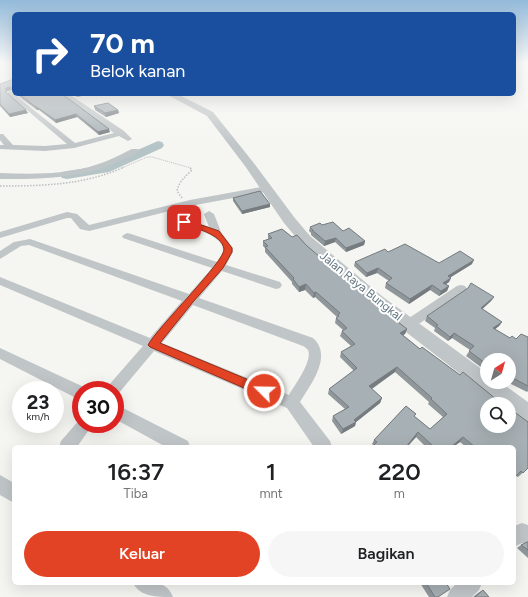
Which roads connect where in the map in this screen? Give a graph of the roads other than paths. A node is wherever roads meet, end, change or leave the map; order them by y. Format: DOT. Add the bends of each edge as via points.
graph roads {
  1 [pos="14,96"];
  2 [pos="68,96"];
  3 [pos="174,96"];
  4 [pos="121,133"];
  5 [pos="0,136"];
  6 [pos="128,139"];
  7 [pos="74,146"];
  8 [pos="0,147"];
  9 [pos="11,148"];
  10 [pos="135,152"];
  11 [pos="0,176"];
  12 [pos="267,189"];
  13 [pos="209,214"];
  14 [pos="184,222"];
  15 [pos="216,233"];
  16 [pos="0,235"];
  17 [pos="127,236"];
  18 [pos="0,256"];
  19 [pos="220,266"];
  20 [pos="0,281"];
  21 [pos="276,285"];
  22 [pos="461,289"];
  23 [pos="190,300"];
  24 [pos="408,325"];
  25 [pos="154,345"];
  26 [pos="0,353"];
  27 [pos="121,381"];
  28 [pos="72,389"];
  29 [pos="292,403"];
  30 [pos="528,414"];
  31 [pos="124,416"];
  32 [pos="78,433"];
  33 [pos="69,445"];
  34 [pos="178,445"];
  35 [pos="323,445"];
  36 [pos="0,484"];
  37 [pos="12,493"];
  38 [pos="516,535"];
  39 [pos="528,536"];
  40 [pos="146,585"];
  41 [pos="470,585"];
  42 [pos="163,597"];
  43 [pos="457,597"];
  1 -- 7 [label="street"];
  2 -- 4 [label="street"];
  3 -- 12 [label="street, Jalan Raya Bungkal" via="210,114"];
  4 -- 6 [label="street"];
  4 -- 7 [label="street"];
  5 -- 9 [label="street"];
  7 -- 9 [label="street"];
  8 -- 9 [label="street"];
  10 -- 11 [label="street" via="84,171 40,176"];
  12 -- 16 [label="street" via="190,203 90,228 84,227 74,216 66,215"];
  12 -- 24 [label="street, Jalan Raya Bungkal" via="305,239"];
  13 -- 15 [label="street"];
  14 -- 15 [label="street"];
  15 -- 19 [label="street" via="228,248"];
  17 -- 19 [label="street"];
  18 -- 23 [label="street" via="19,243 30,242"];
  19 -- 21 [label="street"];
  19 -- 23 [label="street"];
  20 -- 25 [label="street"];
  22 -- 24 [label="street"];
  23 -- 25 [label="street"];
  23 -- 29 [label="street" via="308,342 315,350 316,360"];
  24 -- 30 [label="street, Jalan Raya Bungkal"];
  25 -- 27 [label="street"];
  25 -- 29 [label="street"];
  26 -- 28 [label="street"];
  29 -- 35 [label="street"];
  31 -- 34 [label="street"];
  32 -- 33 [label="street"];
  36 -- 37 [label="street"];
  38 -- 39 [label="street" via="522,532"];
  40 -- 42 [label="street"];
  41 -- 43 [label="street"];
}
